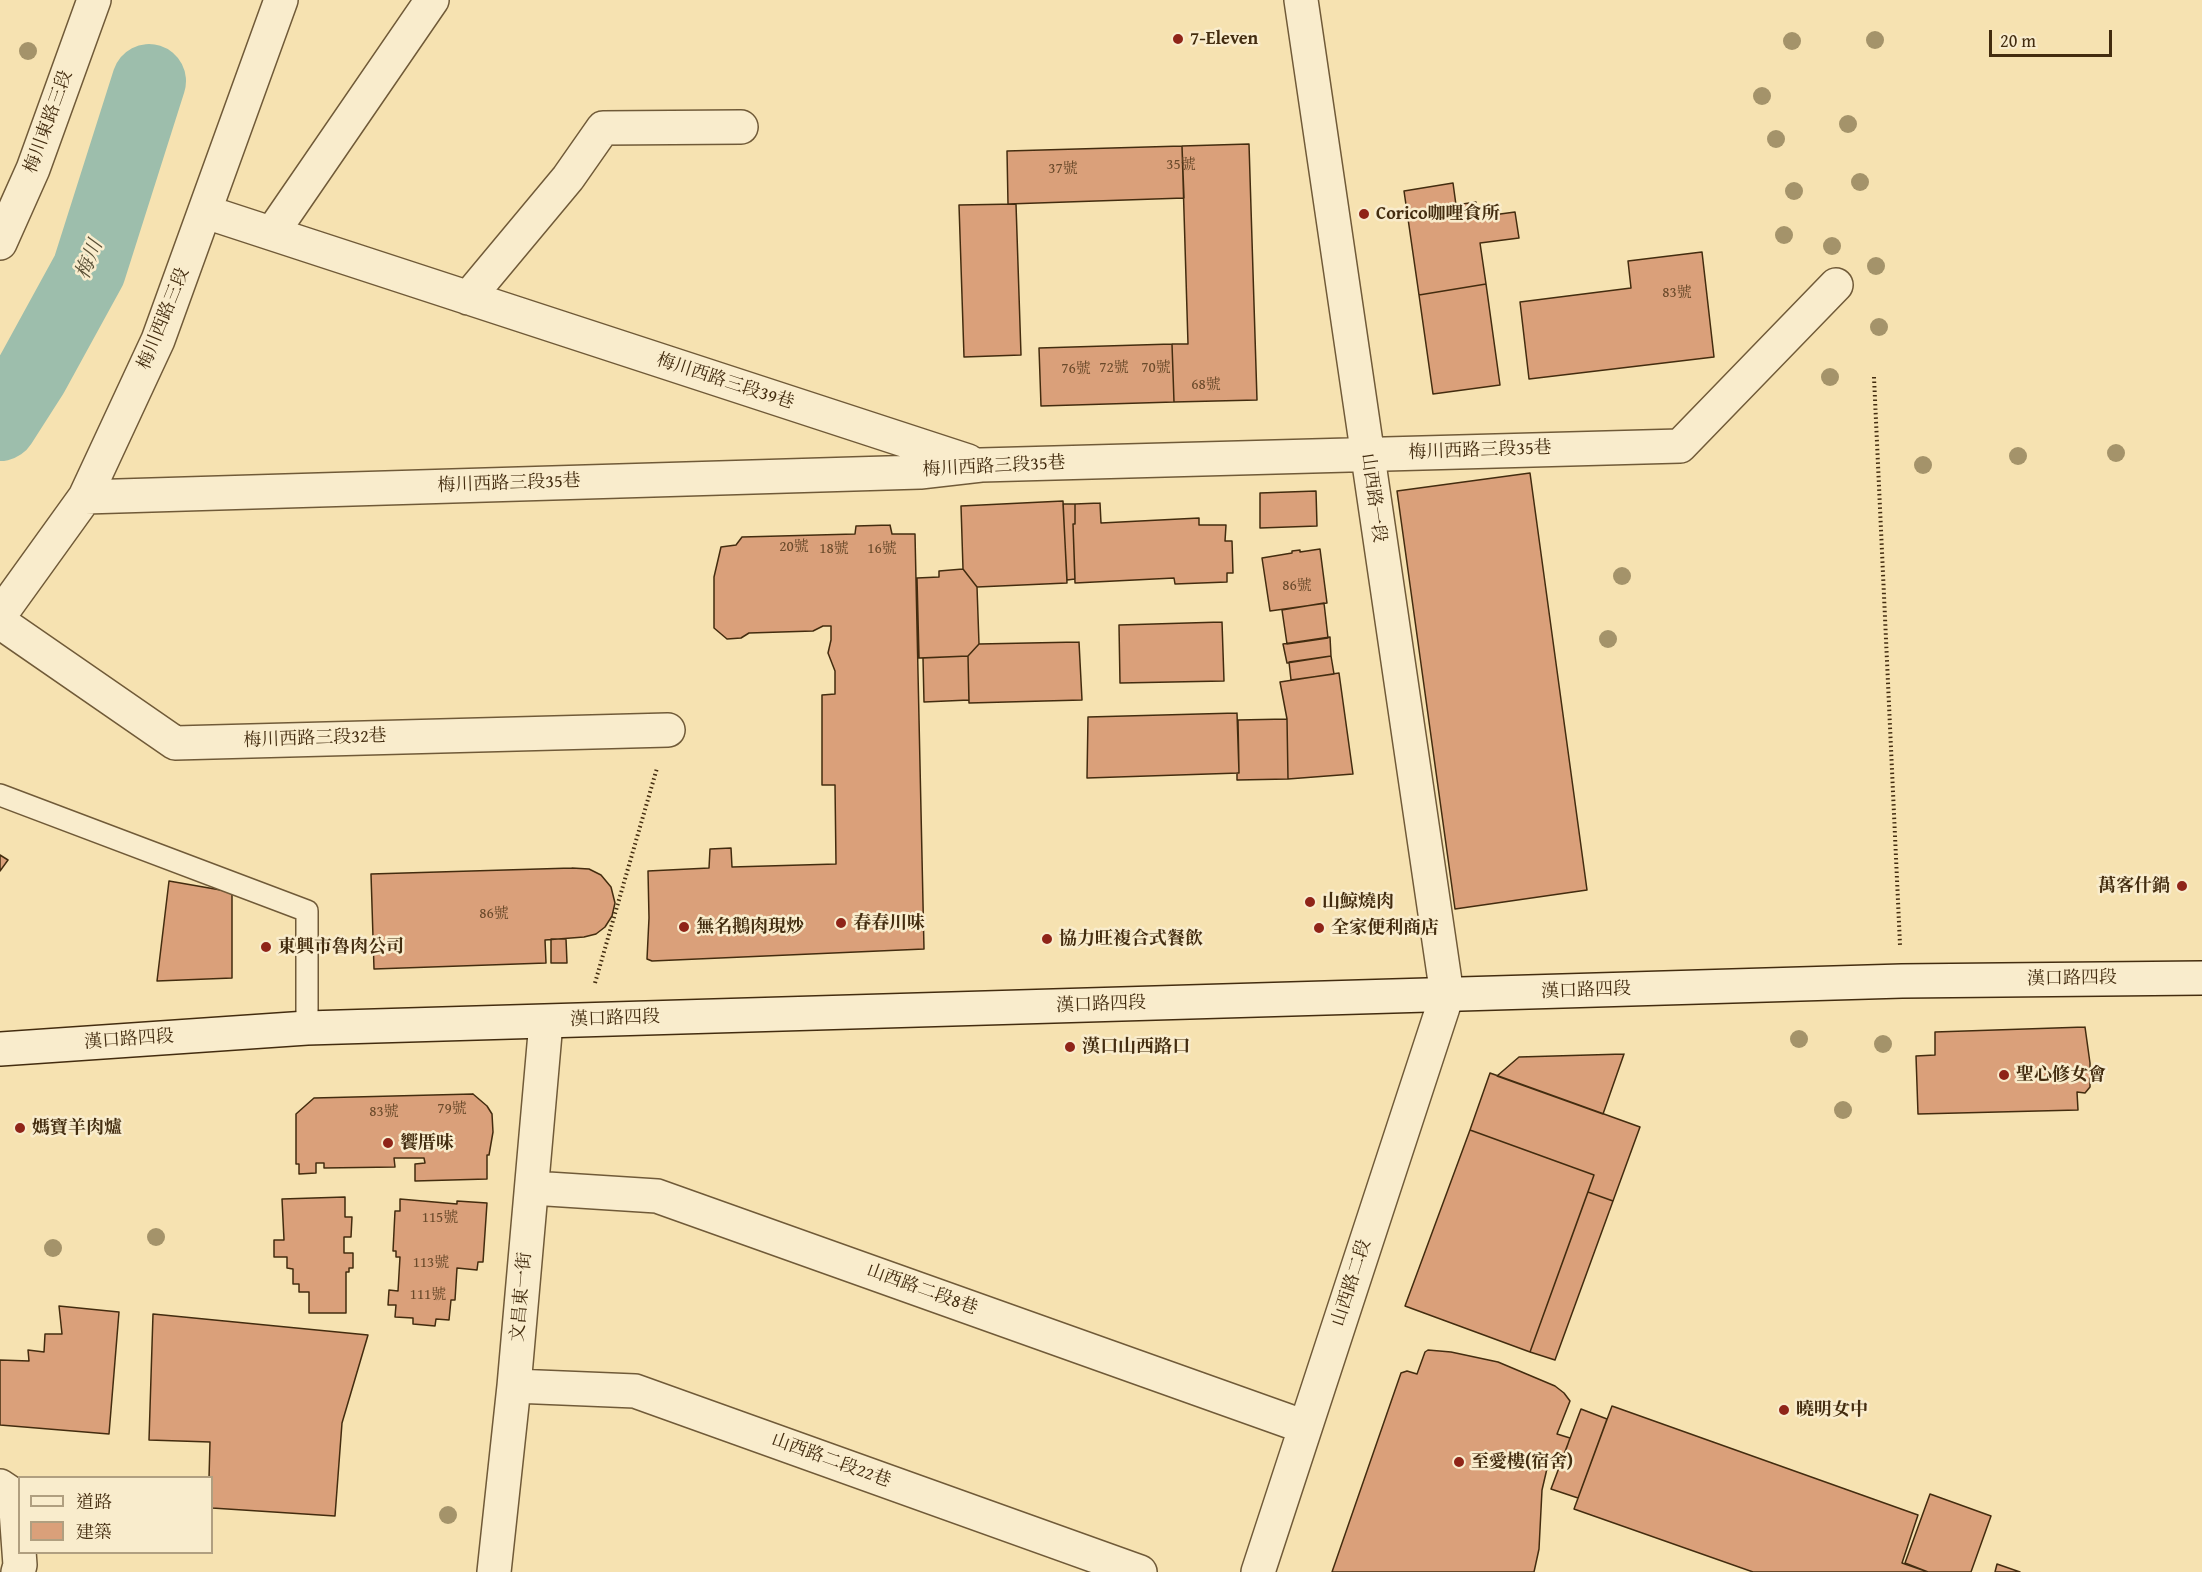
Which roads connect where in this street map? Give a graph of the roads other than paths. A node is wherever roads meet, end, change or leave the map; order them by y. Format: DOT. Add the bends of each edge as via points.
graph roads {
  1 [pos="94,0"];
  2 [pos="281,0"];
  3 [pos="432,0"];
  4 [pos="1301,0"];
  5 [pos="741,127"];
  6 [pos="206,212"];
  7 [pos="272,233"];
  8 [pos="0,243"];
  9 [pos="1836,285"];
  10 [pos="468,298"];
  11 [pos="1367,454"];
  12 [pos="981,465"];
  13 [pos="85,497"];
  14 [pos="3,605"];
  15 [pos="668,730"];
  16 [pos="0,795"];
  17 [pos="2202,978"];
  18 [pos="1447,995"];
  19 [pos="546,1022"];
  20 [pos="307,1028"];
  21 [pos="0,1049"];
  22 [pos="532,1188"];
  23 [pos="514,1386"];
  24 [pos="1305,1427"];
  25 [pos="0,1486"];
  26 [pos="18,1537"];
  27 [pos="19,1554"];
  28 [pos="18,1572"];
  29 [pos="494,1572"];
  30 [pos="1140,1572"];
  31 [pos="1258,1572"];
  1 -- 8 [label="street, 梅川東路三段" via="33,169"];
  2 -- 6 [label="street, 梅川西路三段"];
  3 -- 7 [label="street"];
  4 -- 11 [label="street, 山西路一段"];
  5 -- 10 [label="street" via="603,129 568,178"];
  6 -- 7 [label="street, 梅川西路三段39巷"];
  6 -- 13 [label="street, 梅川西路三段" via="158,340"];
  7 -- 10 [label="street, 梅川西路三段39巷"];
  9 -- 11 [label="street, 梅川西路三段35巷" via="1680,446"];
  10 -- 12 [label="street, 梅川西路三段39巷"];
  11 -- 12 [label="street, 梅川西路三段35巷"];
  11 -- 18 [label="street, 山西路一段"];
  12 -- 13 [label="street, 梅川西路三段35巷" via="908,472"];
  13 -- 14 [label="street, 梅川西路三段"];
  14 -- 15 [label="street, 梅川西路三段32巷" via="175,743"];
  16 -- 20 [label="lane" via="307,911"];
  17 -- 18 [label="street, 漢口路四段" via="1902,981"];
  18 -- 19 [label="street, 漢口路四段"];
  18 -- 24 [label="street, 山西路二段"];
  19 -- 20 [label="street, 漢口路四段"];
  19 -- 22 [label="street, 文昌東一街"];
  20 -- 21 [label="street, 漢口路四段"];
  22 -- 23 [label="street, 文昌東一街"];
  22 -- 24 [label="street, 山西路二段8巷" via="657,1196"];
  23 -- 29 [label="street, 文昌東一街"];
  23 -- 30 [label="street, 山西路二段22巷" via="635,1390"];
  24 -- 31 [label="street, 山西路二段"];
  25 -- 26 [label="street" via="15,1496"];
  27 -- 28 [label="street"];
}
